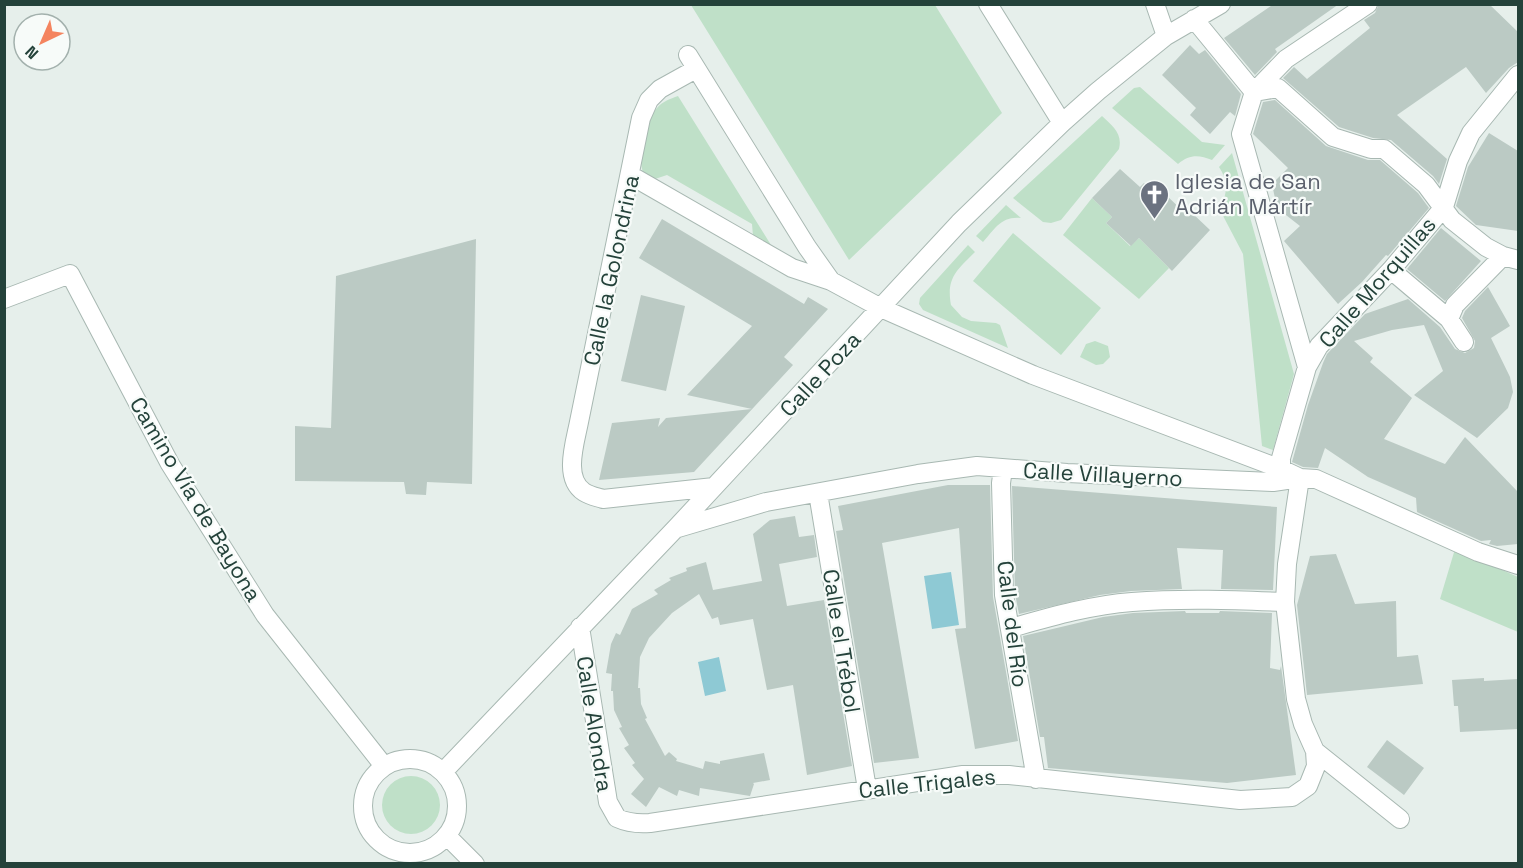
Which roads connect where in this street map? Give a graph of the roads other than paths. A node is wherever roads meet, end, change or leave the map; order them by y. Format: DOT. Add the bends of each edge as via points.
graph roads {
  1 [pos="988,4"];
  2 [pos="1155,4"];
  3 [pos="1221,4"];
  4 [pos="1368,4"];
  5 [pos="1194,19"];
  6 [pos="1167,36"];
  7 [pos="1518,75"];
  8 [pos="1254,92"];
  9 [pos="1062,123"];
  10 [pos="630,175"];
  11 [pos="1444,207"];
  12 [pos="1511,258"];
  13 [pos="1391,270"];
  14 [pos="831,281"];
  15 [pos="4,299"];
  16 [pos="881,308"];
  17 [pos="1449,319"];
  18 [pos="1464,342"];
  19 [pos="1307,367"];
  20 [pos="1003,469"];
  21 [pos="1281,469"];
  22 [pos="1300,478"];
  23 [pos="714,487"];
  24 [pos="818,493"];
  25 [pos="676,528"];
  26 [pos="1518,565"];
  27 [pos="1285,602"];
  28 [pos="580,627"];
  29 [pos="1011,628"];
  30 [pos="1316,752"];
  31 [pos="384,766"];
  32 [pos="443,772"];
  33 [pos="1035,779"];
  34 [pos="867,789"];
  35 [pos="617,818"];
  36 [pos="1400,819"];
  37 [pos="447,836"];
  38 [pos="475,864"];
  1 -- 9 [label="street"];
  2 -- 6 [label="street"];
  3 -- 5 [label="street, Calle Poza"];
  4 -- 8 [label="street" via="1286,59"];
  5 -- 6 [label="street, Calle Poza"];
  5 -- 8 [label="street"];
  6 -- 9 [label="street, Calle Poza"];
  7 -- 11 [label="street, Calle Morquillas" via="1471,133"];
  8 -- 11 [label="street" via="1278,88 1333,137 1384,149 1426,185"];
  8 -- 19 [label="street" via="1241,134"];
  9 -- 16 [label="street, Calle Poza" via="959,223"];
  10 -- 14 [label="street" via="792,268"];
  10 -- 14 [label="street, Calle la Golondrina" via="641,118 649,100 692,62"];
  10 -- 23 [label="street, Calle la Golondrina" via="573,457 574,478 586,493 603,498"];
  11 -- 12 [label="street" via="1452,220 1486,248"];
  11 -- 13 [label="street, Calle Morquillas"];
  12 -- 17 [label="street" via="1455,305"];
  13 -- 17 [label="street"];
  13 -- 19 [label="street, Calle Morquillas" via="1319,346"];
  14 -- 16 [label="street"];
  15 -- 31 [label="street, Camino Vía de Bayona" via="70,274 170,464 265,615"];
  16 -- 21 [label="street" via="1033,375"];
  16 -- 23 [label="street, Calle Poza"];
  17 -- 18 [label="street"];
  19 -- 21 [label="street, Calle Morquillas"];
  20 -- 22 [label="street, Calle Villayerno" via="1273,482"];
  20 -- 24 [label="street, Calle Villayerno" via="977,466 937,471"];
  20 -- 29 [label="street, Calle del Río" via="1004,595"];
  21 -- 22 [label="street"];
  22 -- 26 [label="street, Calle Villayerno" via="1316,479 1478,552"];
  22 -- 27 [label="street"];
  23 -- 25 [label="street, Calle Poza"];
  24 -- 25 [label="street, Calle Villayerno" via="766,502"];
  24 -- 34 [label="street, Calle el Trébol"];
  25 -- 28 [label="street, Calle Poza"];
  27 -- 29 [label="street" via="1131,602 1084,609"];
  27 -- 30 [label="street" via="1296,699"];
  28 -- 32 [label="street, Calle Poza"];
  28 -- 35 [label="street, Calle Alondra" via="608,802"];
  29 -- 33 [label="street, Calle del Río"];
  30 -- 33 [label="street, Calle Trigales" via="1316,766 1308,786 1292,797 1240,800"];
  30 -- 36 [label="street"];
  31 -- 32 [label="street" via="401,759 417,759"];
  31 -- 37 [label="street" via="369,782 362,801 364,819 377,840 389,848 417,853 431,849"];
  32 -- 37 [label="street" via="457,799 457,814"];
  33 -- 34 [label="street, Calle Trigales" via="1006,774 963,775"];
  34 -- 35 [label="street, Calle Trigales" via="650,823"];
  37 -- 38 [label="street"];
}
